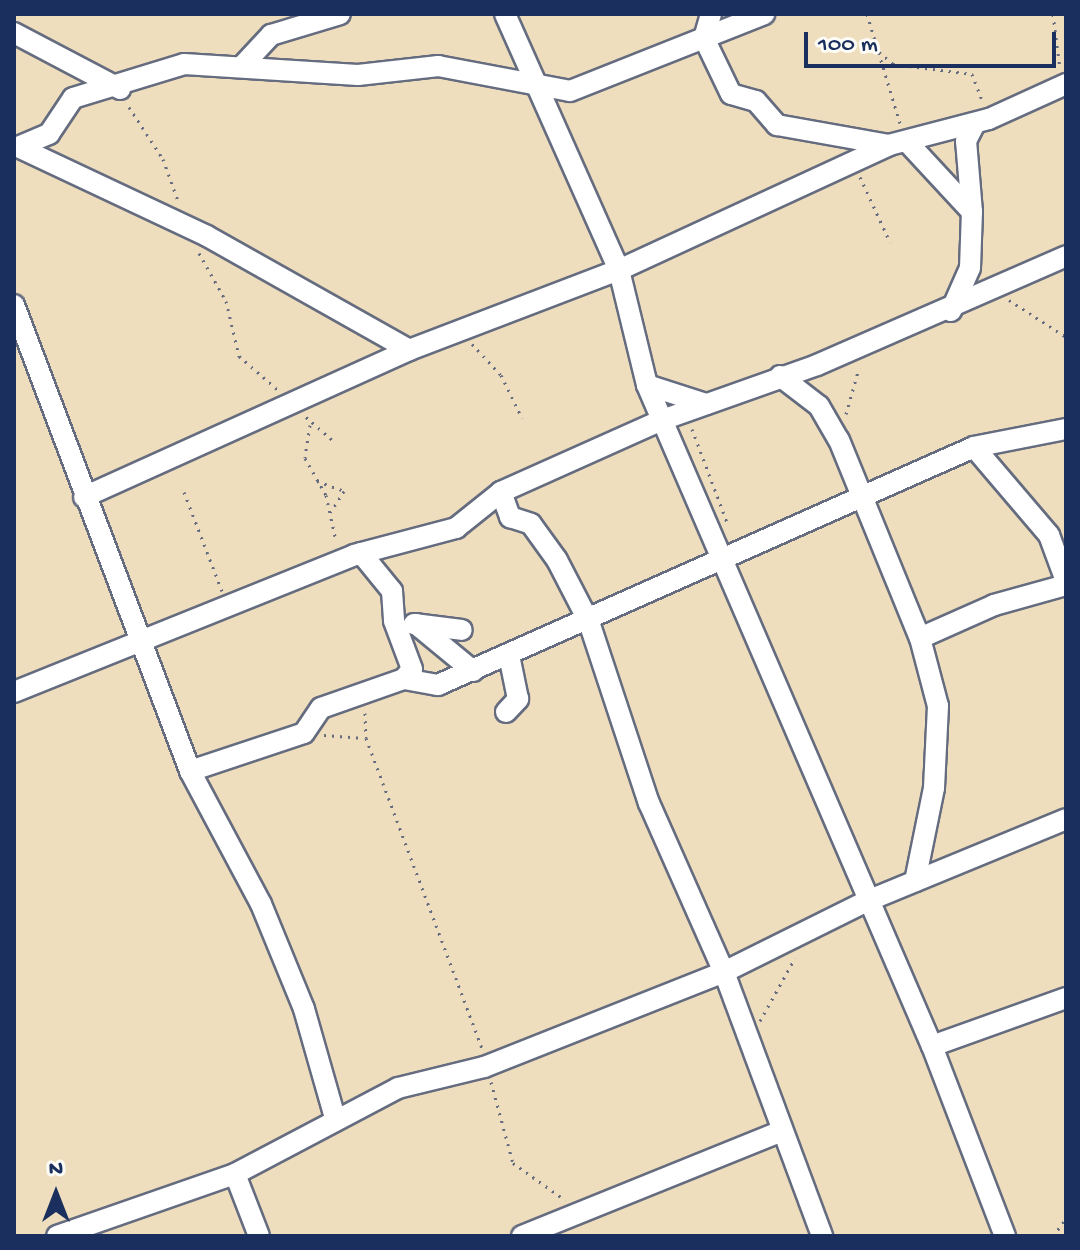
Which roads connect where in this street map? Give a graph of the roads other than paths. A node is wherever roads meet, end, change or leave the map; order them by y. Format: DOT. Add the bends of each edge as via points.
graph roads {
  1 [pos="340,14"];
  2 [pos="505,14"];
  3 [pos="711,14"];
  4 [pos="764,14"];
  5 [pos="738,18"];
  6 [pos="14,33"];
  7 [pos="704,38"];
  8 [pos="244,64"];
  9 [pos="531,85"];
  10 [pos="1060,87"];
  11 [pos="120,89"];
  12 [pos="982,121"];
  13 [pos="889,145"];
  14 [pos="910,145"];
  15 [pos="16,148"];
  16 [pos="972,212"];
  17 [pos="1066,256"];
  18 [pos="619,270"];
  19 [pos="14,305"];
  20 [pos="951,311"];
  21 [pos="409,350"];
  22 [pos="780,376"];
  23 [pos="647,385"];
  24 [pos="706,404"];
  25 [pos="670,417"];
  26 [pos="1066,429"];
  27 [pos="974,447"];
  28 [pos="501,492"];
  29 [pos="84,497"];
  30 [pos="865,500"];
  31 [pos="357,554"];
  32 [pos="730,558"];
  33 [pos="1066,583"];
  34 [pos="394,621"];
  35 [pos="589,622"];
  36 [pos="416,624"];
  37 [pos="462,630"];
  38 [pos="137,638"];
  39 [pos="920,638"];
  40 [pos="509,655"];
  41 [pos="473,671"];
  42 [pos="404,679"];
  43 [pos="14,692"];
  44 [pos="506,712"];
  45 [pos="190,771"];
  46 [pos="1066,819"];
  47 [pos="915,881"];
  48 [pos="865,902"];
  49 [pos="724,972"];
  50 [pos="1066,998"];
  51 [pos="932,1046"];
  52 [pos="336,1121"];
  53 [pos="780,1132"];
  54 [pos="235,1174"];
  55 [pos="57,1236"];
  56 [pos="259,1236"];
  57 [pos="522,1236"];
  58 [pos="822,1236"];
  59 [pos="1005,1236"];
  1 -- 8 [label="street" via="271,35"];
  2 -- 9 [label="street"];
  3 -- 7 [label="street"];
  4 -- 5 [label="street"];
  5 -- 7 [label="street"];
  6 -- 11 [label="street"];
  7 -- 9 [label="street" via="570,91"];
  7 -- 13 [label="street" via="731,94 756,101 777,125"];
  8 -- 9 [label="street" via="358,75 438,66"];
  8 -- 11 [label="street" via="209,71 184,64"];
  9 -- 18 [label="street"];
  10 -- 12 [label="street"];
  11 -- 15 [label="street" via="73,98 49,134"];
  12 -- 14 [label="street"];
  12 -- 16 [label="street" via="966,141"];
  13 -- 14 [label="street"];
  13 -- 18 [label="street"];
  14 -- 16 [label="street"];
  15 -- 21 [label="street" via="207,236"];
  16 -- 20 [label="street" via="970,268"];
  17 -- 20 [label="street"];
  18 -- 21 [label="street"];
  18 -- 23 [label="street"];
  19 -- 29 [label="street"];
  20 -- 22 [label="street"];
  21 -- 29 [label="street"];
  22 -- 24 [label="street"];
  22 -- 30 [label="street" via="819,406"];
  23 -- 24 [label="street"];
  23 -- 25 [label="street"];
  24 -- 25 [label="street"];
  25 -- 28 [label="street"];
  25 -- 32 [label="street"];
  26 -- 27 [label="street"];
  27 -- 30 [label="street"];
  27 -- 33 [label="street" via="1049,535"];
  28 -- 31 [label="street" via="456,528"];
  28 -- 35 [label="street" via="510,517 531,524 557,560"];
  29 -- 38 [label="street"];
  30 -- 32 [label="street"];
  30 -- 39 [label="street"];
  31 -- 34 [label="street" via="392,591"];
  31 -- 38 [label="street"];
  32 -- 35 [label="street"];
  32 -- 48 [label="street"];
  33 -- 39 [label="street" via="994,605"];
  34 -- 36 [label="street"];
  34 -- 42 [label="street" via="412,669"];
  35 -- 40 [label="street"];
  35 -- 49 [label="street" via="649,803"];
  36 -- 37 [label="street"];
  36 -- 41 [label="street"];
  38 -- 43 [label="street"];
  38 -- 45 [label="street"];
  39 -- 47 [label="street" via="938,706 934,788"];
  40 -- 41 [label="street"];
  40 -- 44 [label="street" via="518,699"];
  41 -- 42 [label="street" via="438,685"];
  42 -- 45 [label="street" via="321,708 304,733"];
  45 -- 52 [label="street" via="261,904 304,1009"];
  46 -- 47 [label="street"];
  47 -- 48 [label="street"];
  48 -- 49 [label="street"];
  48 -- 51 [label="street"];
  49 -- 52 [label="street" via="484,1067 398,1088"];
  49 -- 53 [label="street"];
  50 -- 51 [label="street"];
  51 -- 59 [label="street"];
  52 -- 54 [label="street"];
  53 -- 57 [label="street"];
  53 -- 58 [label="street"];
  54 -- 55 [label="street"];
  54 -- 56 [label="street"];
}
